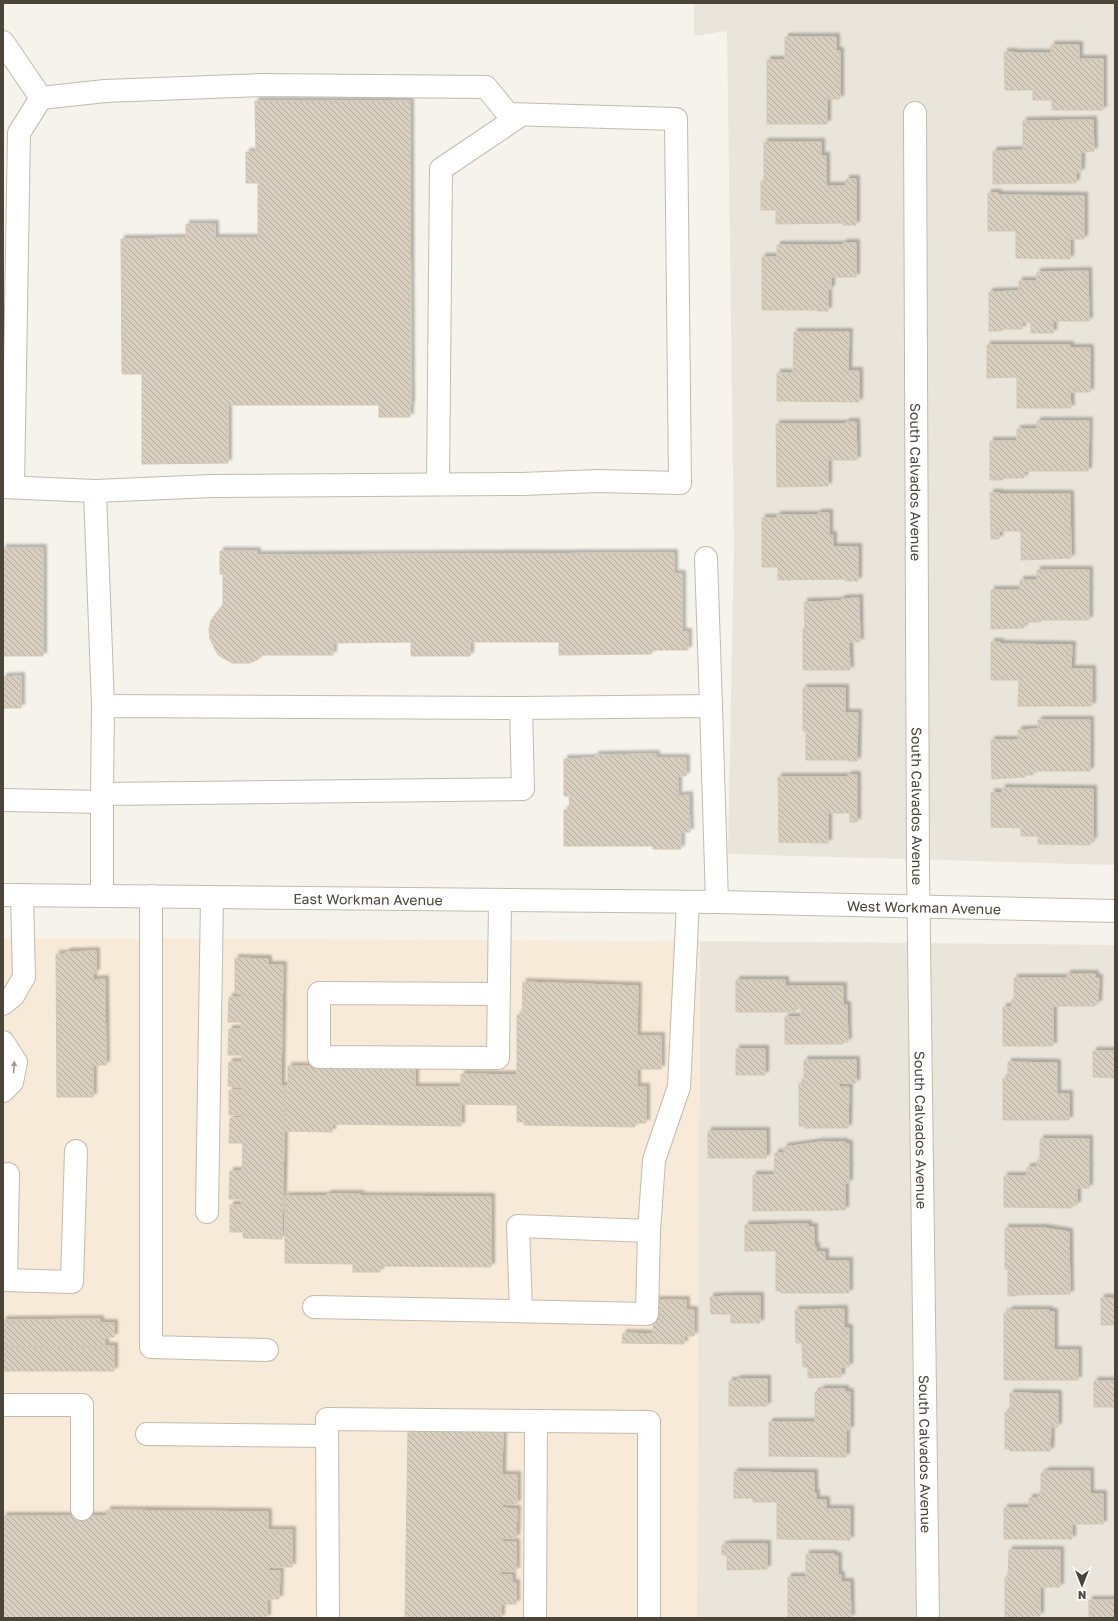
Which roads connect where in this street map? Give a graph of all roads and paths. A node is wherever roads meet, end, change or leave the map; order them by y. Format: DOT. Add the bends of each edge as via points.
graph roads {
  1 [pos="3,42"];
  2 [pos="41,98"];
  3 [pos="915,113"];
  4 [pos="521,115"];
  5 [pos="438,484"];
  6 [pos="8,487"];
  7 [pos="95,491"];
  8 [pos="706,558"];
  9 [pos="103,706"];
  10 [pos="711,706"];
  11 [pos="521,708"];
  12 [pos="102,798"];
  13 [pos="3,800"];
  14 [pos="13,895"];
  15 [pos="102,896"];
  16 [pos="151,896"];
  17 [pos="212,897"];
  18 [pos="500,900"];
  19 [pos="688,902"];
  20 [pos="724,902"];
  21 [pos="919,906"];
  22 [pos="1115,911"];
  23 [pos="499,994"];
  24 [pos="3,1004"];
  25 [pos="3,1042"];
  26 [pos="3,1091"];
  27 [pos="76,1151"];
  28 [pos="8,1174"];
  29 [pos="207,1212"];
  30 [pos="649,1231"];
  31 [pos="4,1280"];
  32 [pos="314,1307"];
  33 [pos="521,1311"];
  34 [pos="268,1350"];
  35 [pos="3,1405"];
  36 [pos="536,1421"];
  37 [pos="147,1434"];
  38 [pos="327,1436"];
  39 [pos="82,1509"];
  40 [pos="328,1618"];
  41 [pos="535,1618"];
  42 [pos="649,1618"];
  43 [pos="928,1618"];
  1 -- 2 [label="street"];
  2 -- 4 [label="street" via="105,91 252,86 486,87 508,114"];
  2 -- 6 [label="street" via="19,133"];
  3 -- 21 [label="street, South Calvados Avenue"];
  4 -- 5 [label="street" via="441,169"];
  4 -- 5 [label="street" via="676,119 680,483 598,481"];
  5 -- 7 [label="street" via="212,486"];
  6 -- 7 [label="street"];
  7 -- 9 [label="street"];
  8 -- 10 [label="street"];
  9 -- 11 [label="street"];
  9 -- 12 [label="street"];
  10 -- 11 [label="street"];
  10 -- 20 [label="street"];
  11 -- 12 [label="street" via="523,789"];
  12 -- 13 [label="street"];
  12 -- 15 [label="street"];
  14 -- 15 [label="street, East Workman Avenue"];
  14 -- 24 [label="street" via="24,977 13,996"];
  15 -- 16 [label="street, East Workman Avenue"];
  16 -- 17 [label="street, East Workman Avenue"];
  16 -- 34 [label="street" via="151,1347"];
  17 -- 18 [label="street, East Workman Avenue"];
  17 -- 29 [label="street"];
  18 -- 19 [label="street, East Workman Avenue"];
  18 -- 23 [label="street"];
  19 -- 20 [label="street, East Workman Avenue"];
  19 -- 30 [label="street" via="679,1088 654,1160"];
  20 -- 21 [label="street, West Workman Avenue"];
  21 -- 22 [label="street, West Workman Avenue"];
  21 -- 43 [label="street, South Calvados Avenue"];
  23 -- 23 [label="street" via="498,1058 319,1056 319,993"];
  26 -- 25 [label="street, one-way" via="12,1082 16,1062"];
  27 -- 31 [label="street" via="72,1282"];
  28 -- 31 [label="street"];
  30 -- 33 [label="street" via="647,1314"];
  30 -- 33 [label="street" via="518,1226"];
  32 -- 33 [label="street"];
  35 -- 39 [label="street" via="82,1405"];
  36 -- 38 [label="street" via="327,1419"];
  36 -- 41 [label="street"];
  36 -- 42 [label="street" via="649,1422"];
  37 -- 38 [label="street"];
  38 -- 40 [label="street"];
}
